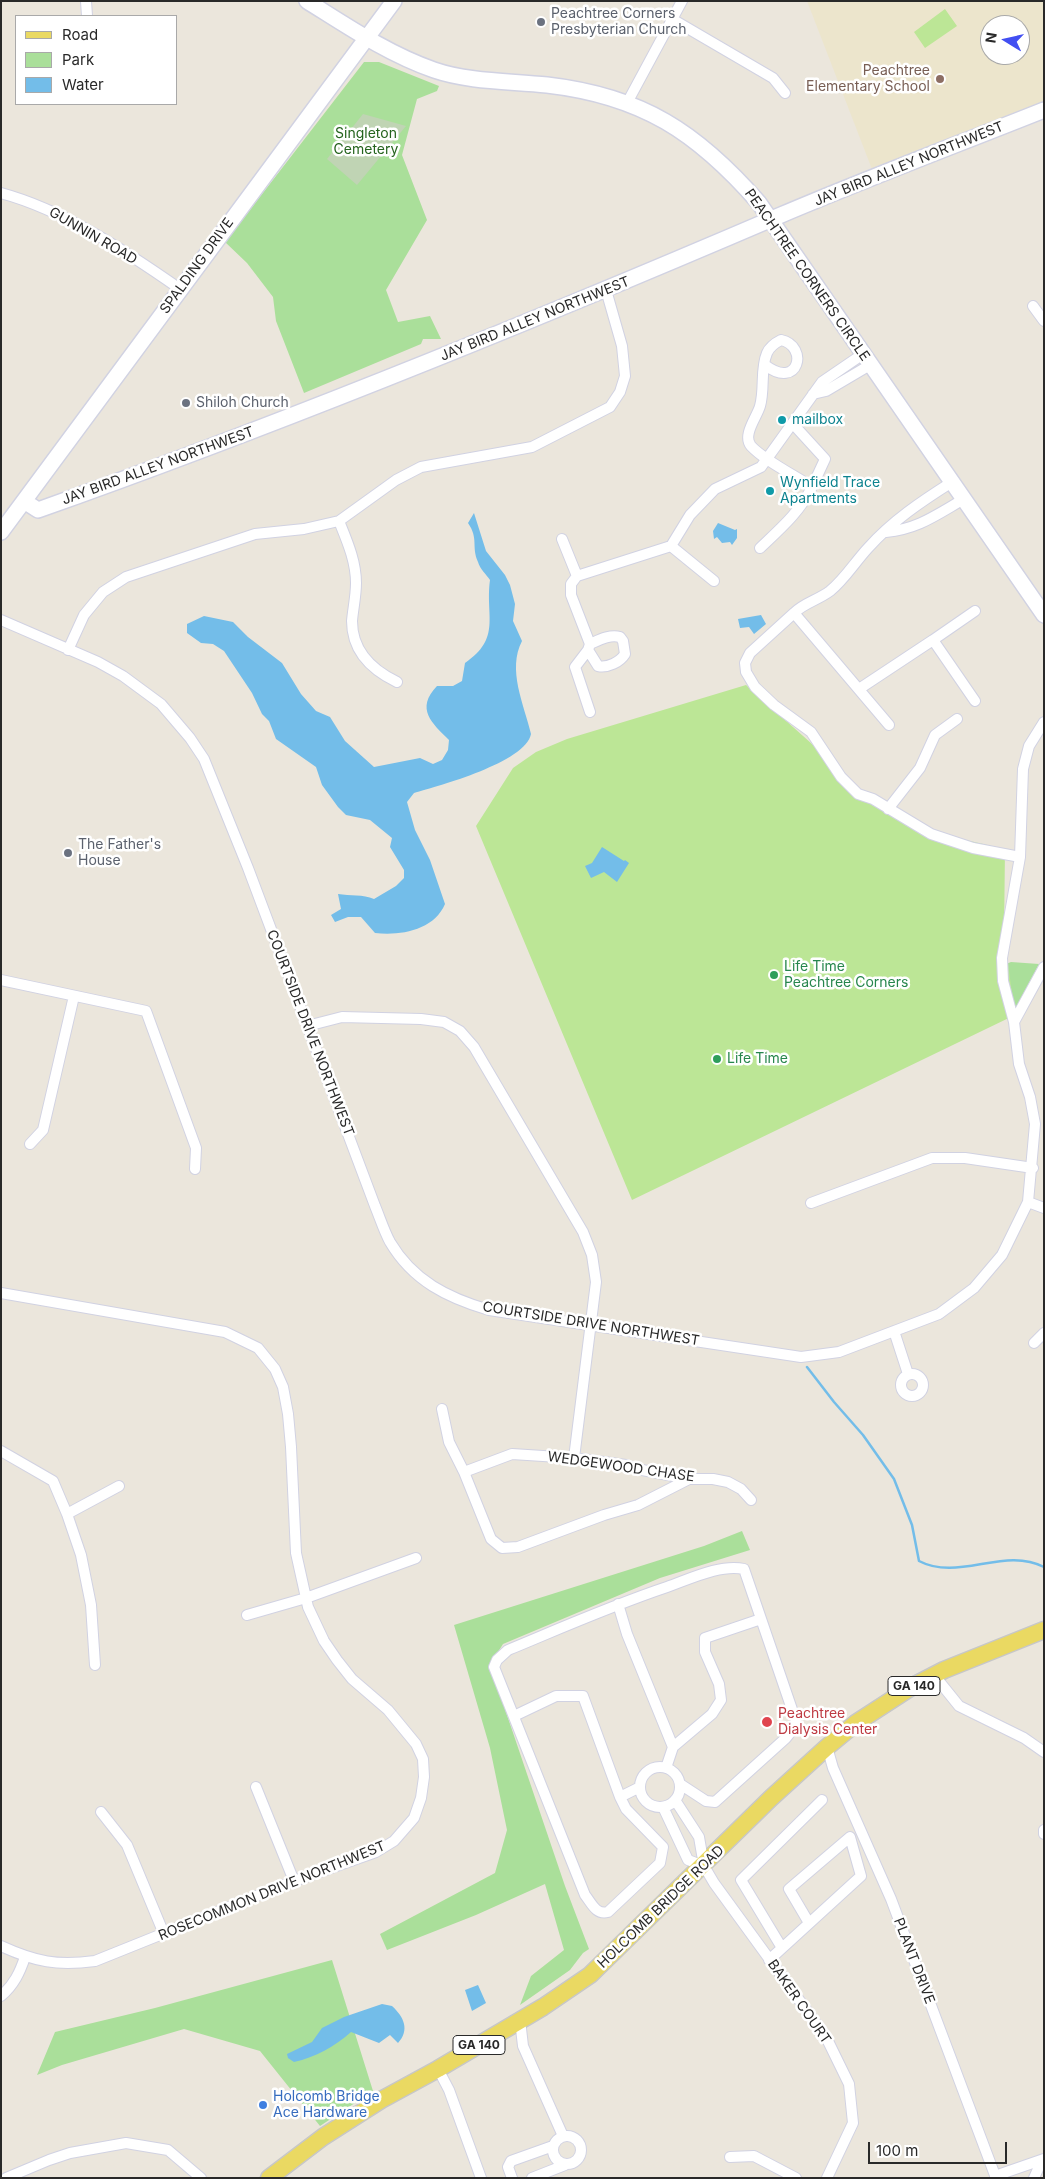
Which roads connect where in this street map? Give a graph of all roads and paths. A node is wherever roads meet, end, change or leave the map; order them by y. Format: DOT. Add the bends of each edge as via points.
graph roads {
  1 [pos="86,1"];
  2 [pos="307,1"];
  3 [pos="394,1"];
  4 [pos="682,1"];
  5 [pos="87,15"];
  6 [pos="672,19"];
  7 [pos="366,38"];
  8 [pos="785,93"];
  9 [pos="627,103"];
  10 [pos="1044,110"];
  11 [pos="1,193"];
  12 [pos="770,220"];
  13 [pos="180,290"];
  14 [pos="606,290"];
  15 [pos="1034,306"];
  16 [pos="1044,321"];
  17 [pos="867,359"];
  18 [pos="765,365"];
  19 [pos="793,424"];
  20 [pos="768,459"];
  21 [pos="952,482"];
  22 [pos="812,487"];
  23 [pos="964,499"];
  24 [pos="24,502"];
  25 [pos="339,521"];
  26 [pos="1,532"];
  27 [pos="886,532"];
  28 [pos="562,540"];
  29 [pos="671,546"];
  30 [pos="760,548"];
  31 [pos="577,576"];
  32 [pos="714,581"];
  33 [pos="975,611"];
  34 [pos="794,613"];
  35 [pos="1044,615"];
  36 [pos="1,620"];
  37 [pos="933,640"];
  38 [pos="68,650"];
  39 [pos="397,682"];
  40 [pos="858,689"];
  41 [pos="975,701"];
  42 [pos="590,712"];
  43 [pos="957,719"];
  44 [pos="1044,722"];
  45 [pos="889,725"];
  46 [pos="888,809"];
  47 [pos="1020,857"];
  48 [pos="1044,967"];
  49 [pos="1,980"];
  50 [pos="74,996"];
  51 [pos="1014,1022"];
  52 [pos="308,1026"];
  53 [pos="30,1144"];
  54 [pos="195,1168"];
  55 [pos="1033,1168"];
  56 [pos="1028,1202"];
  57 [pos="811,1203"];
  58 [pos="1044,1208"];
  59 [pos="1,1293"];
  60 [pos="591,1326"];
  61 [pos="894,1331"];
  62 [pos="1044,1333"];
  63 [pos="1034,1343"];
  64 [pos="908,1374"];
  65 [pos="442,1409"];
  66 [pos="1,1451"];
  67 [pos="574,1458"];
  68 [pos="464,1472"];
  69 [pos="689,1479"];
  70 [pos="119,1486"];
  71 [pos="751,1500"];
  72 [pos="67,1514"];
  73 [pos="416,1558"];
  74 [pos="306,1598"];
  75 [pos="618,1604"];
  76 [pos="247,1616"];
  77 [pos="761,1619"];
  78 [pos="1044,1630"];
  79 [pos="95,1665"];
  80 [pos="934,1675"];
  81 [pos="514,1716"];
  82 [pos="673,1747"];
  83 [pos="827,1747"];
  84 [pos="1044,1752"];
  85 [pos="666,1768"];
  86 [pos="680,1784"];
  87 [pos="640,1787"];
  88 [pos="256,1788"];
  89 [pos="620,1797"];
  90 [pos="675,1800"];
  91 [pos="822,1800"];
  92 [pos="663,1807"];
  93 [pos="101,1812"];
  94 [pos="1044,1830"];
  95 [pos="1044,1834"];
  96 [pos="704,1866"];
  97 [pos="294,1881"];
  98 [pos="809,1923"];
  99 [pos="164,1934"];
  100 [pos="1,1946"];
  101 [pos="782,1948"];
  102 [pos="25,1957"];
  103 [pos="769,1960"];
  104 [pos="1,1996"];
  105 [pos="520,2020"];
  106 [pos="438,2070"];
  107 [pos="563,2136"];
  108 [pos="553,2146"];
  109 [pos="730,2157"];
  110 [pos="1043,2159"];
  111 [pos="565,2165"];
  112 [pos="995,2177"];
  113 [pos="6,2178"];
  114 [pos="201,2178"];
  115 [pos="269,2178"];
  116 [pos="481,2178"];
  117 [pos="512,2178"];
  118 [pos="532,2178"];
  119 [pos="796,2178"];
  120 [pos="827,2178"];
  121 [pos="1034,2178"];
  1 -- 5 [label="street"];
  2 -- 7 [label="street, PEACHTREE CORNERS CIRCLE"];
  3 -- 7 [label="street, SPALDING DRIVE"];
  4 -- 6 [label="street"];
  6 -- 8 [label="street" via="774,78"];
  6 -- 9 [label="street"];
  7 -- 9 [label="street, PEACHTREE CORNERS CIRCLE" via="434,70 466,77 576,89"];
  7 -- 13 [label="street, SPALDING DRIVE"];
  9 -- 12 [label="street, PEACHTREE CORNERS CIRCLE" via="690,136 738,179"];
  10 -- 12 [label="street, JAY BIRD ALLEY NORTHWEST"];
  11 -- 13 [label="street, GUNNIN ROAD" via="27,200 99,236"];
  12 -- 14 [label="street, JAY BIRD ALLEY NORTHWEST"];
  12 -- 17 [label="street, PEACHTREE CORNERS CIRCLE"];
  13 -- 24 [label="street, SPALDING DRIVE"];
  14 -- 24 [label="street, JAY BIRD ALLEY NORTHWEST" via="174,462 38,510"];
  14 -- 25 [label="street" via="622,346 625,376 610,407 532,448 421,467 396,480"];
  15 -- 16 [label="street"];
  17 -- 19 [label="street" via="826,391 813,394"];
  17 -- 21 [label="street, PEACHTREE CORNERS CIRCLE"];
  18 -- 20 [label="street" via="760,406 748,440"];
  19 -- 20 [label="street"];
  19 -- 22 [label="street" via="825,459"];
  20 -- 22 [label="street"];
  20 -- 29 [label="street" via="761,467 715,489 690,515"];
  21 -- 23 [label="street, PEACHTREE CORNERS CIRCLE"];
  21 -- 27 [label="street" via="919,503"];
  22 -- 30 [label="street" via="795,514"];
  23 -- 27 [label="street" via="920,525"];
  23 -- 35 [label="street, PEACHTREE CORNERS CIRCLE"];
  24 -- 26 [label="street, SPALDING DRIVE"];
  25 -- 38 [label="street" via="304,529 255,534 126,578 103,592 84,615"];
  25 -- 39 [label="street" via="354,564 356,582 352,625 357,646 378,673"];
  27 -- 34 [label="street" via="831,590 800,606"];
  28 -- 31 [label="street"];
  29 -- 31 [label="street"];
  29 -- 32 [label="street"];
  31 -- 42 [label="street" via="571,584 571,595 589,647 575,667"];
  33 -- 37 [label="street"];
  34 -- 40 [label="street"];
  34 -- 46 [label="street" via="750,653 745,663 746,672 755,687 774,705 811,732 841,777 858,794"];
  36 -- 38 [label="street, COURTSIDE DRIVE NORTHWEST"];
  37 -- 40 [label="street"];
  37 -- 41 [label="street"];
  38 -- 52 [label="street, COURTSIDE DRIVE NORTHWEST" via="98,662 145,691 175,720 204,758"];
  40 -- 45 [label="street"];
  43 -- 46 [label="street" via="936,735 920,768"];
  44 -- 47 [label="street, COURTSIDE DRIVE NORTHWEST" via="1029,746 1023,769"];
  46 -- 47 [label="street" via="931,834 973,848"];
  47 -- 51 [label="street, COURTSIDE DRIVE NORTHWEST" via="1002,958 1003,981"];
  48 -- 51 [label="street"];
  49 -- 50 [label="street"];
  50 -- 53 [label="street" via="43,1130"];
  50 -- 54 [label="street" via="146,1011 196,1148"];
  51 -- 55 [label="street, COURTSIDE DRIVE NORTHWEST" via="1019,1064 1035,1124"];
  52 -- 60 [label="street, COURTSIDE DRIVE NORTHWEST" via="390,1242 409,1267 432,1287 460,1302 489,1310"];
  52 -- 60 [label="street" via="342,1017 399,1018 444,1022 460,1031 474,1047 583,1232 592,1255 596,1282"];
  55 -- 56 [label="street, COURTSIDE DRIVE NORTHWEST"];
  55 -- 57 [label="street" via="965,1158 932,1158"];
  56 -- 58 [label="street"];
  56 -- 61 [label="street, COURTSIDE DRIVE NORTHWEST" via="1002,1255 974,1288 939,1314"];
  59 -- 74 [label="street, ROSECOMMON DRIVE NORTHWEST" via="225,1332 258,1348 275,1369 283,1387 289,1422 296,1553"];
  60 -- 61 [label="street, COURTSIDE DRIVE NORTHWEST" via="802,1357 832,1354"];
  60 -- 67 [label="street"];
  61 -- 64 [label="street"];
  62 -- 63 [label="street"];
  65 -- 68 [label="street" via="450,1442"];
  66 -- 72 [label="street" via="53,1481"];
  67 -- 68 [label="street, WEDGEWOOD CHASE" via="512,1454"];
  67 -- 69 [label="street, WEDGEWOOD CHASE"];
  68 -- 69 [label="street" via="491,1539 502,1548 518,1548 638,1505"];
  69 -- 71 [label="street, WEDGEWOOD CHASE" via="728,1482"];
  70 -- 72 [label="street"];
  72 -- 79 [label="street" via="81,1555 89,1596"];
  73 -- 74 [label="street"];
  74 -- 76 [label="street"];
  74 -- 97 [label="street, ROSECOMMON DRIVE NORTHWEST" via="324,1641 337,1660 388,1710 416,1744 424,1758 424,1778 414,1818 394,1841 376,1852"];
  75 -- 77 [label="street" via="695,1577 737,1568 744,1569"];
  75 -- 81 [label="street" via="508,1650 497,1660 494,1667"];
  75 -- 82 [label="street"];
  77 -- 82 [label="street" via="705,1638 705,1652 719,1684 721,1700 712,1714"];
  77 -- 86 [label="street" via="797,1724 786,1738 715,1802 706,1801"];
  78 -- 80 [label="main road, HOLCOMB BRIDGE ROAD / GA 140"];
  80 -- 83 [label="main road, HOLCOMB BRIDGE ROAD / GA 140" via="877,1709"];
  80 -- 84 [label="street" via="959,1706 1024,1738"];
  81 -- 89 [label="street" via="556,1696 583,1696"];
  81 -- 89 [label="street" via="585,1895 602,1913 608,1912 660,1863 663,1847 626,1809"];
  82 -- 85 [label="street"];
  83 -- 96 [label="main road, HOLCOMB BRIDGE ROAD / GA 140"];
  83 -- 112 [label="street, PLANT DRIVE" via="833,1768 891,1899"];
  85 -- 86 [label="street" via="675,1774"];
  85 -- 87 [label="street" via="648,1771"];
  86 -- 90 [label="street"];
  87 -- 89 [label="street"];
  87 -- 92 [label="street" via="645,1800 656,1807"];
  88 -- 97 [label="street"];
  90 -- 92 [label="street"];
  90 -- 96 [label="street" via="699,1838"];
  91 -- 101 [label="street" via="741,1880"];
  92 -- 96 [label="street" via="688,1860"];
  93 -- 99 [label="street" via="127,1845"];
  94 -- 95 [label="street"];
  96 -- 103 [label="street, BAKER COURT"];
  96 -- 105 [label="main road, HOLCOMB BRIDGE ROAD / GA 140" via="590,1975"];
  97 -- 99 [label="street, ROSECOMMON DRIVE NORTHWEST"];
  98 -- 98 [label="street" via="861,1876 850,1837 789,1889"];
  98 -- 101 [label="street"];
  99 -- 102 [label="street, ROSECOMMON DRIVE NORTHWEST" via="95,1961 68,1965"];
  100 -- 102 [label="street, ROSECOMMON DRIVE NORTHWEST"];
  101 -- 103 [label="street"];
  102 -- 104 [label="street" via="19,1974"];
  103 -- 120 [label="street, BAKER COURT" via="826,2037 849,2084 853,2123"];
  105 -- 106 [label="main road, HOLCOMB BRIDGE ROAD / GA 140"];
  105 -- 107 [label="street" via="523,2046"];
  106 -- 115 [label="main road, HOLCOMB BRIDGE ROAD / GA 140" via="381,2100 323,2137"];
  106 -- 116 [label="street" via="449,2090"];
  107 -- 108 [label="street"];
  107 -- 111 [label="street" via="573,2137 582,2148 577,2162"];
  108 -- 111 [label="street" via="554,2156"];
  108 -- 117 [label="street" via="511,2161 508,2167"];
  109 -- 119 [label="street" via="754,2156"];
  110 -- 112 [label="street"];
  110 -- 121 [label="street"];
  111 -- 118 [label="street"];
  113 -- 114 [label="street" via="70,2153 126,2143 168,2150"];
}
